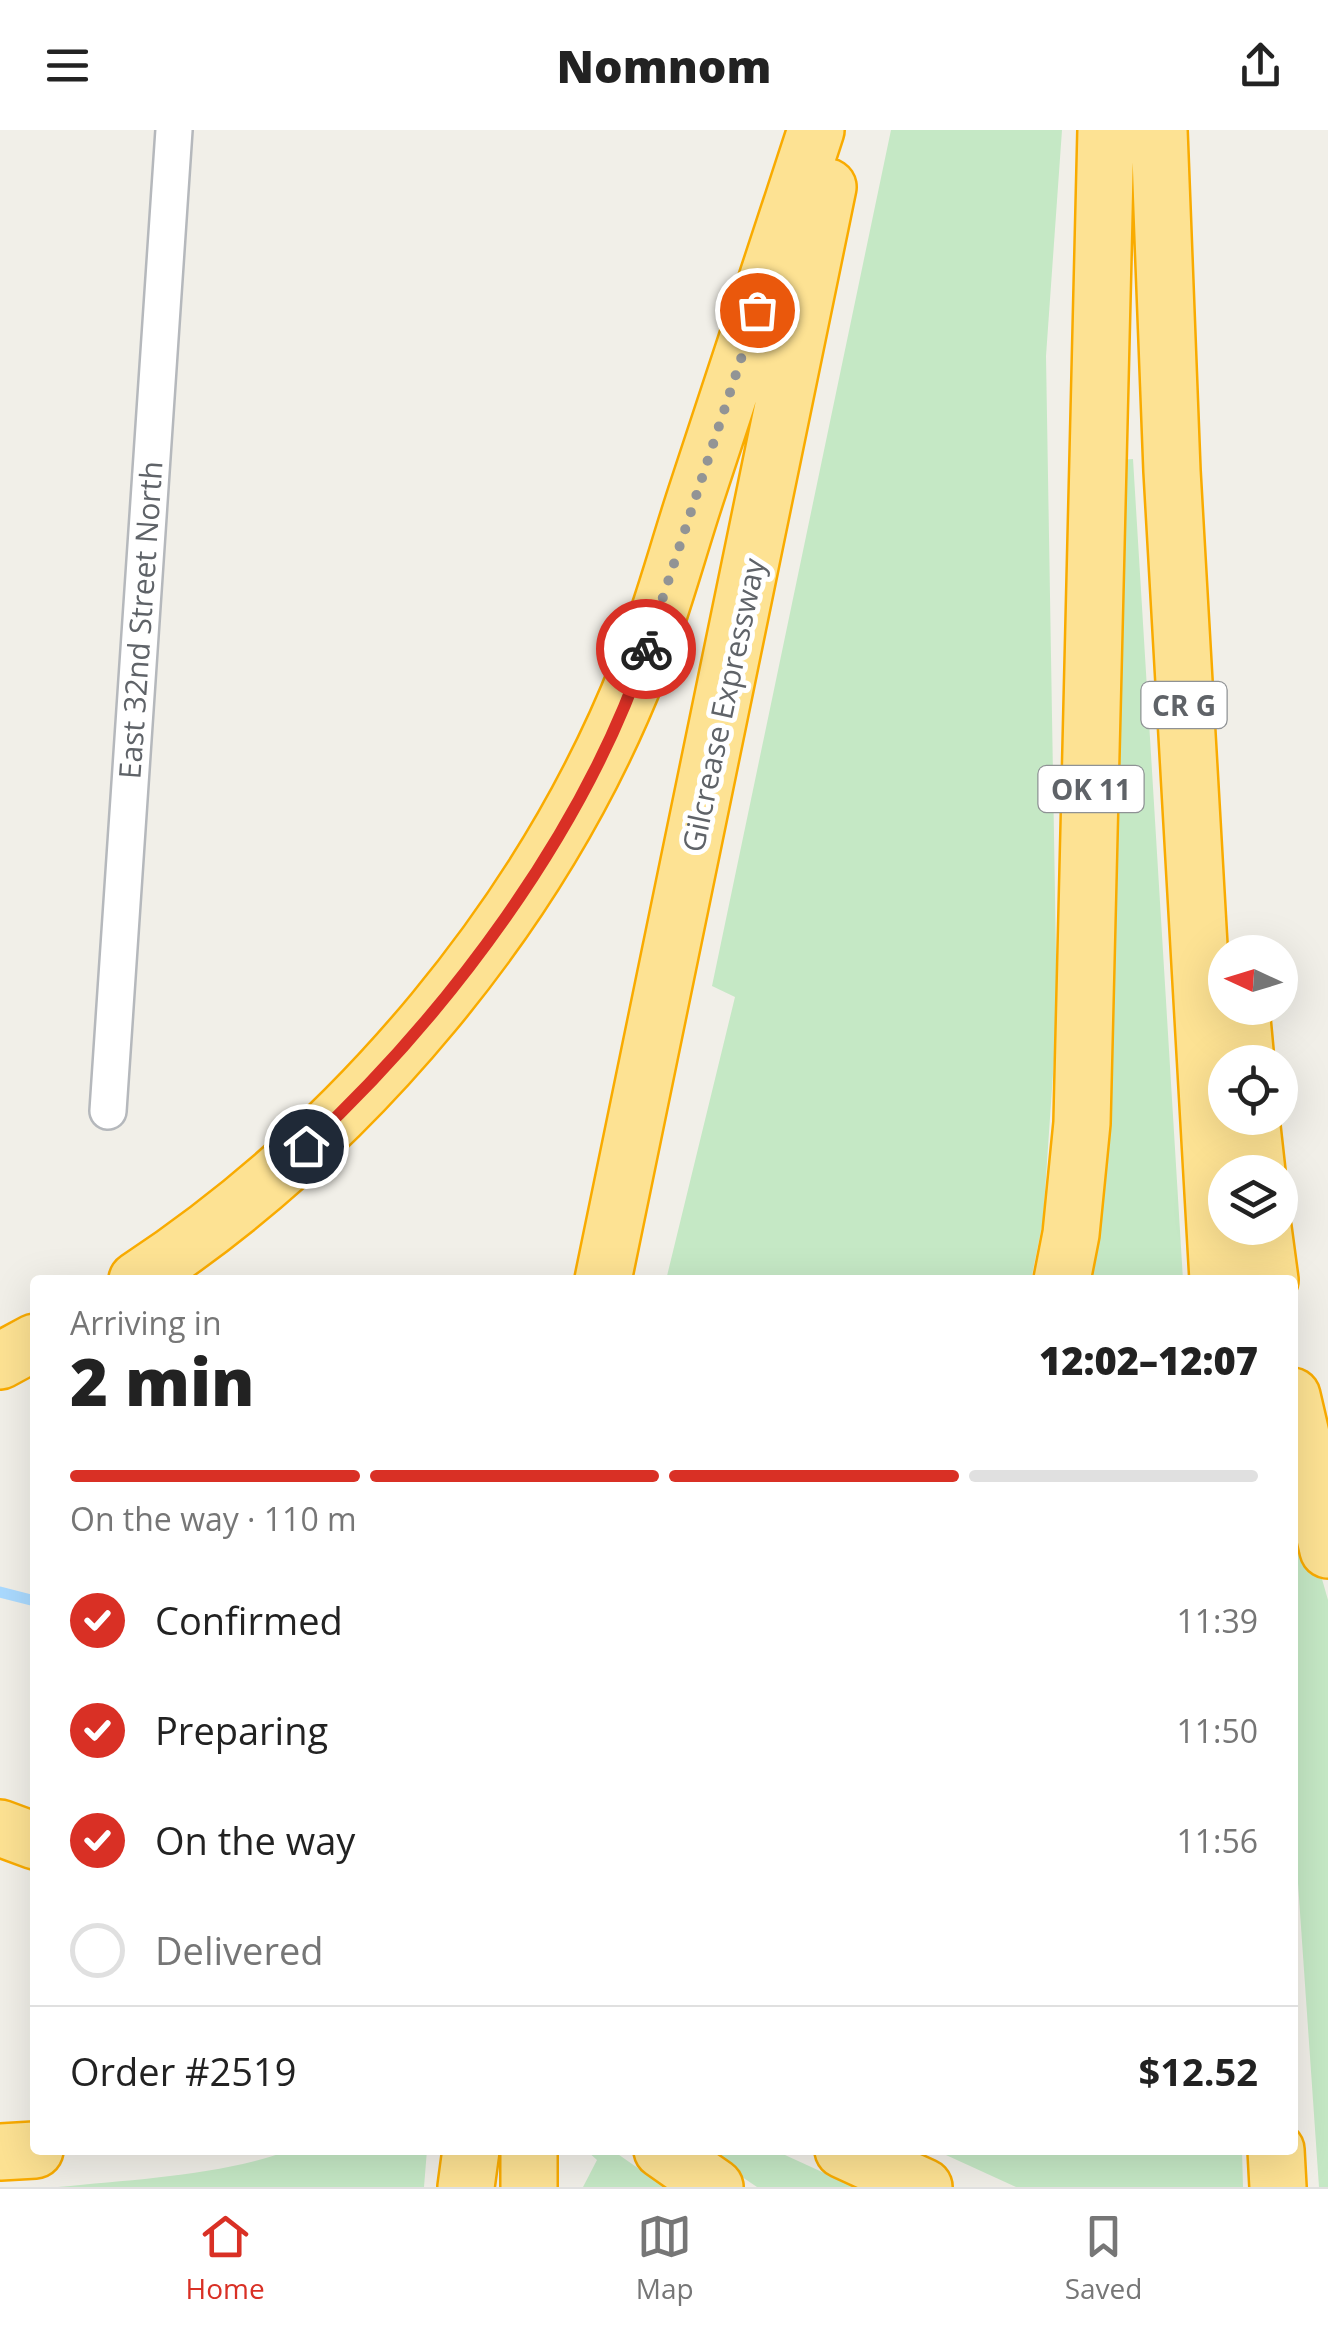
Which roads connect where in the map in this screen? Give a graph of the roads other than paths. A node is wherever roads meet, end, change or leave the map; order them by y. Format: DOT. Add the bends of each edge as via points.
graph roads {
  1 [pos="174,130"];
  2 [pos="816,130"];
  3 [pos="838,130"];
  4 [pos="1106,130"];
  5 [pos="1158,130"];
  6 [pos="1170,130"];
  7 [pos="1236,935"];
  8 [pos="108,1111"];
  9 [pos="1265,1245"];
  10 [pos="144,1275"];
  11 [pos="604,1275"];
  12 [pos="1063,1275"];
  13 [pos="1218,1275"];
  14 [pos="1269,1275"];
  15 [pos="30,1345"];
  16 [pos="0,1360"];
  17 [pos="1298,1422"];
  18 [pos="1328,1550"];
  19 [pos="0,1828"];
  20 [pos="30,1838"];
  21 [pos="30,2150"];
  22 [pos="0,2152"];
  23 [pos="470,2155"];
  24 [pos="529,2155"];
  25 [pos="669,2155"];
  26 [pos="854,2155"];
  27 [pos="1276,2155"];
  28 [pos="466,2187"];
  29 [pos="529,2187"];
  30 [pos="715,2187"];
  31 [pos="924,2187"];
  32 [pos="1278,2187"];
  1 -- 8 [label="street, East 32nd Street North"];
  2 -- 10 [label="highway" via="639,669 558,833 449,992 390,1063 278,1172"];
  3 -- 11 [label="highway, Gilcrease Expressway"];
  4 -- 12 [label="highway, OK 11" via="1082,1124"];
  5 -- 13 [label="highway, CR G"];
  6 -- 7 [label="highway"];
  9 -- 14 [label="highway"];
  15 -- 16 [label="highway"];
  17 -- 18 [label="highway"];
  19 -- 20 [label="highway"];
  21 -- 22 [label="highway"];
  23 -- 28 [label="highway"];
  24 -- 29 [label="highway"];
  25 -- 30 [label="highway"];
  26 -- 31 [label="highway"];
  27 -- 32 [label="highway"];
}
